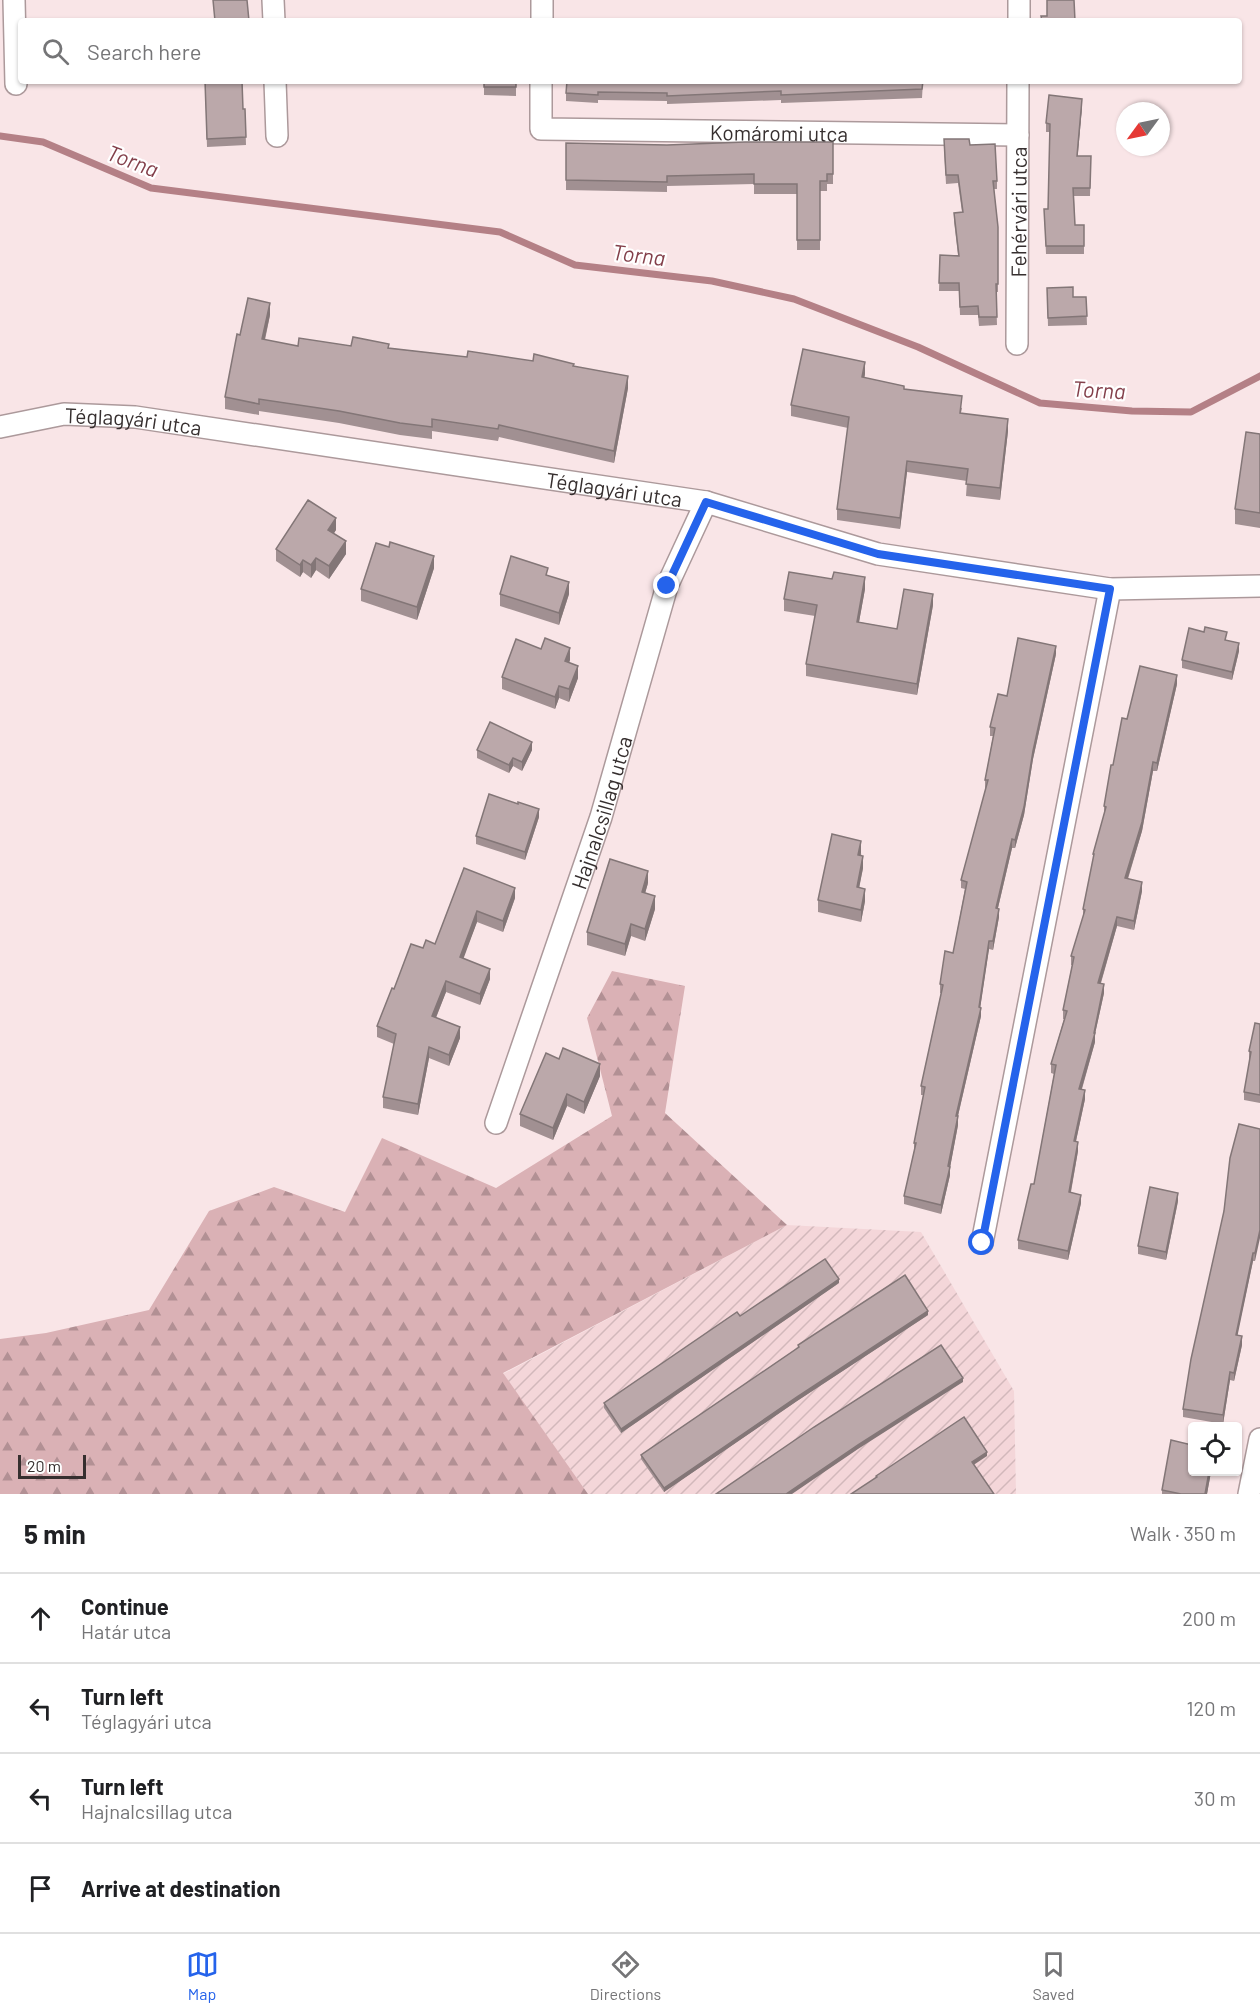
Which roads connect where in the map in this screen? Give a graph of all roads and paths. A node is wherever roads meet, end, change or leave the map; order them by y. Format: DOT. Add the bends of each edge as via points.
graph roads {
  1 [pos="14,0"];
  2 [pos="273,0"];
  3 [pos="542,0"];
  4 [pos="1019,0"];
  5 [pos="274,18"];
  6 [pos="542,18"];
  7 [pos="1019,18"];
  8 [pos="16,84"];
  9 [pos="275,84"];
  10 [pos="542,84"];
  11 [pos="1018,84"];
  12 [pos="1018,135"];
  13 [pos="277,136"];
  14 [pos="1017,344"];
  15 [pos="0,427"];
  16 [pos="706,502"];
  17 [pos="1260,586"];
  18 [pos="1110,589"];
  19 [pos="496,1123"];
  20 [pos="982,1243"];
  21 [pos="1260,1439"];
  22 [pos="1250,1494"];
  1 -- 8 [label="street"];
  2 -- 5 [label="street"];
  3 -- 6 [label="street"];
  4 -- 7 [label="street"];
  9 -- 13 [label="street"];
  10 -- 12 [label="street, Komáromi utca" via="541,129"];
  11 -- 12 [label="street, Fehérvári utca"];
  12 -- 14 [label="street, Fehérvári utca"];
  15 -- 16 [label="street, Téglagyári utca" via="64,414 135,417"];
  16 -- 18 [label="street, Téglagyári utca" via="878,554"];
  16 -- 19 [label="street, Hajnalcsillag utca" via="667,586 601,817"];
  17 -- 18 [label="street, Téglagyári utca"];
  18 -- 20 [label="street"];
  21 -- 22 [label="street"];
}
